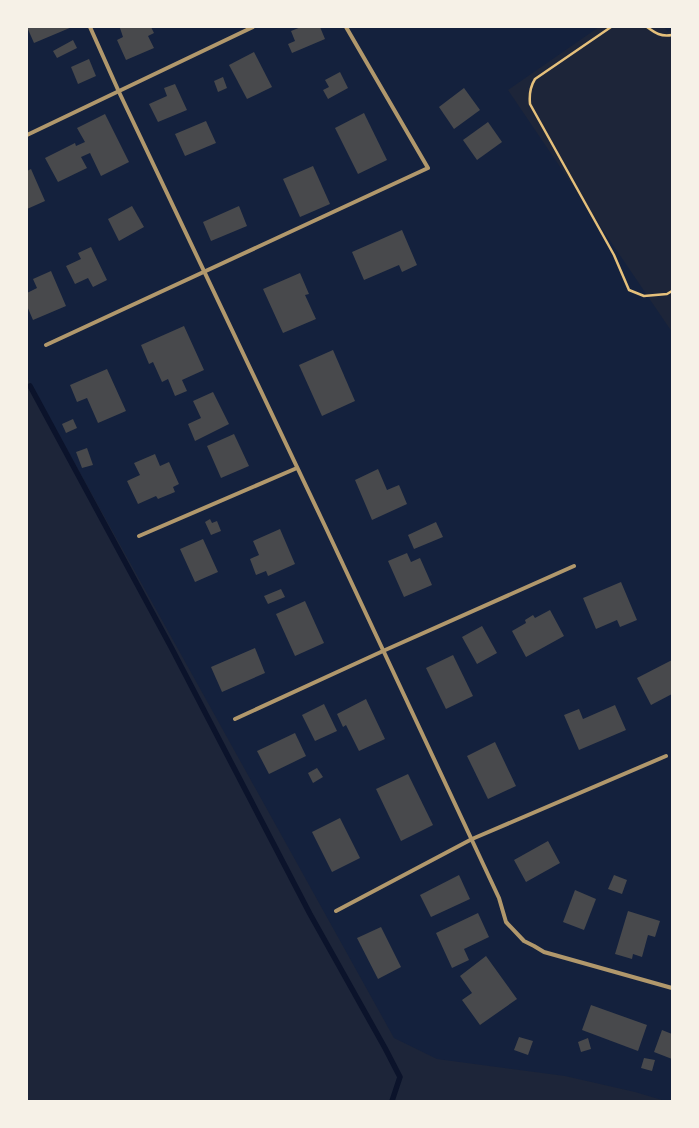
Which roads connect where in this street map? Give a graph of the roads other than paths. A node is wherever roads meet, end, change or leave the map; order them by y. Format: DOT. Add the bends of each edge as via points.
graph roads {
  1 [pos="90,27"];
  2 [pos="253,27"];
  3 [pos="346,27"];
  4 [pos="119,92"];
  5 [pos="27,135"];
  6 [pos="204,272"];
  7 [pos="46,345"];
  8 [pos="297,468"];
  9 [pos="139,536"];
  10 [pos="574,566"];
  11 [pos="383,651"];
  12 [pos="235,719"];
  13 [pos="666,756"];
  14 [pos="472,839"];
  15 [pos="336,910"];
  16 [pos="672,988"];
  1 -- 4 [label="street"];
  2 -- 4 [label="street"];
  3 -- 6 [label="street" via="428,168"];
  4 -- 5 [label="street"];
  4 -- 6 [label="street"];
  6 -- 7 [label="street"];
  6 -- 8 [label="street"];
  8 -- 9 [label="street"];
  8 -- 11 [label="street"];
  10 -- 11 [label="street"];
  11 -- 12 [label="street"];
  11 -- 14 [label="street"];
  13 -- 14 [label="street"];
  14 -- 15 [label="street"];
  14 -- 16 [label="street" via="499,898 506,922 524,941 544,952"];
}
